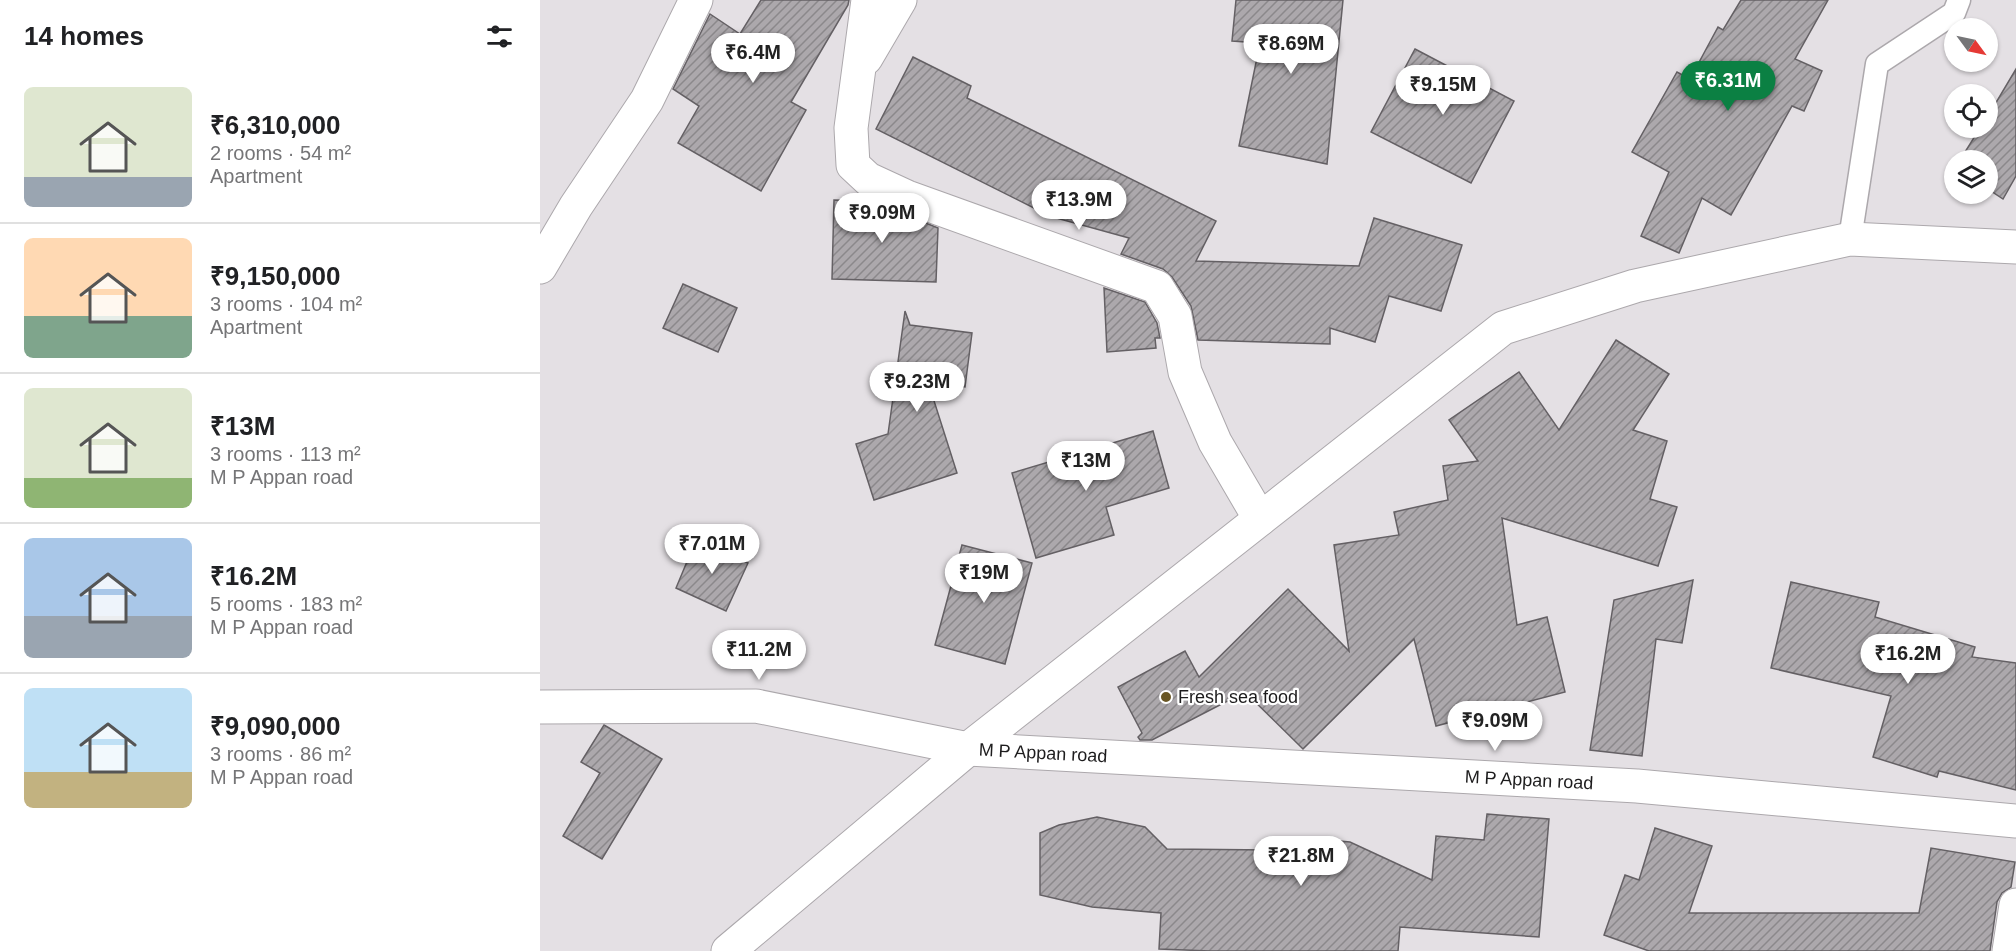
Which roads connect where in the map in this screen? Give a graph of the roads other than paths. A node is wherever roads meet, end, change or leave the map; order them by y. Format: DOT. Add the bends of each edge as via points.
graph roads {
  1 [pos="696,0"];
  2 [pos="868,0"];
  3 [pos="900,0"];
  4 [pos="1959,0"];
  5 [pos="859,69"];
  6 [pos="1850,240"];
  7 [pos="2016,247"];
  8 [pos="540,267"];
  9 [pos="1260,519"];
  10 [pos="540,697"];
  11 [pos="540,707"];
  12 [pos="968,749"];
  13 [pos="2016,821"];
  14 [pos="2016,904"];
  15 [pos="728,951"];
  16 [pos="2009,951"];
  1 -- 8 [label="street" via="646,100"];
  2 -- 5 [label="street"];
  3 -- 5 [label="street"];
  4 -- 6 [label="lane" via="1954,13 1877,64"];
  5 -- 9 [label="street" via="851,128 853,165 868,179 907,197 1157,287 1175,316 1185,372 1215,442"];
  6 -- 7 [label="street"];
  6 -- 9 [label="street" via="1635,286 1503,328"];
  9 -- 12 [label="street"];
  10 -- 11 [label="street"];
  11 -- 12 [label="street, M P Appan road" via="756,706"];
  12 -- 13 [label="street, M P Appan road" via="1637,786"];
  12 -- 15 [label="street"];
  14 -- 16 [label="street"];
}
